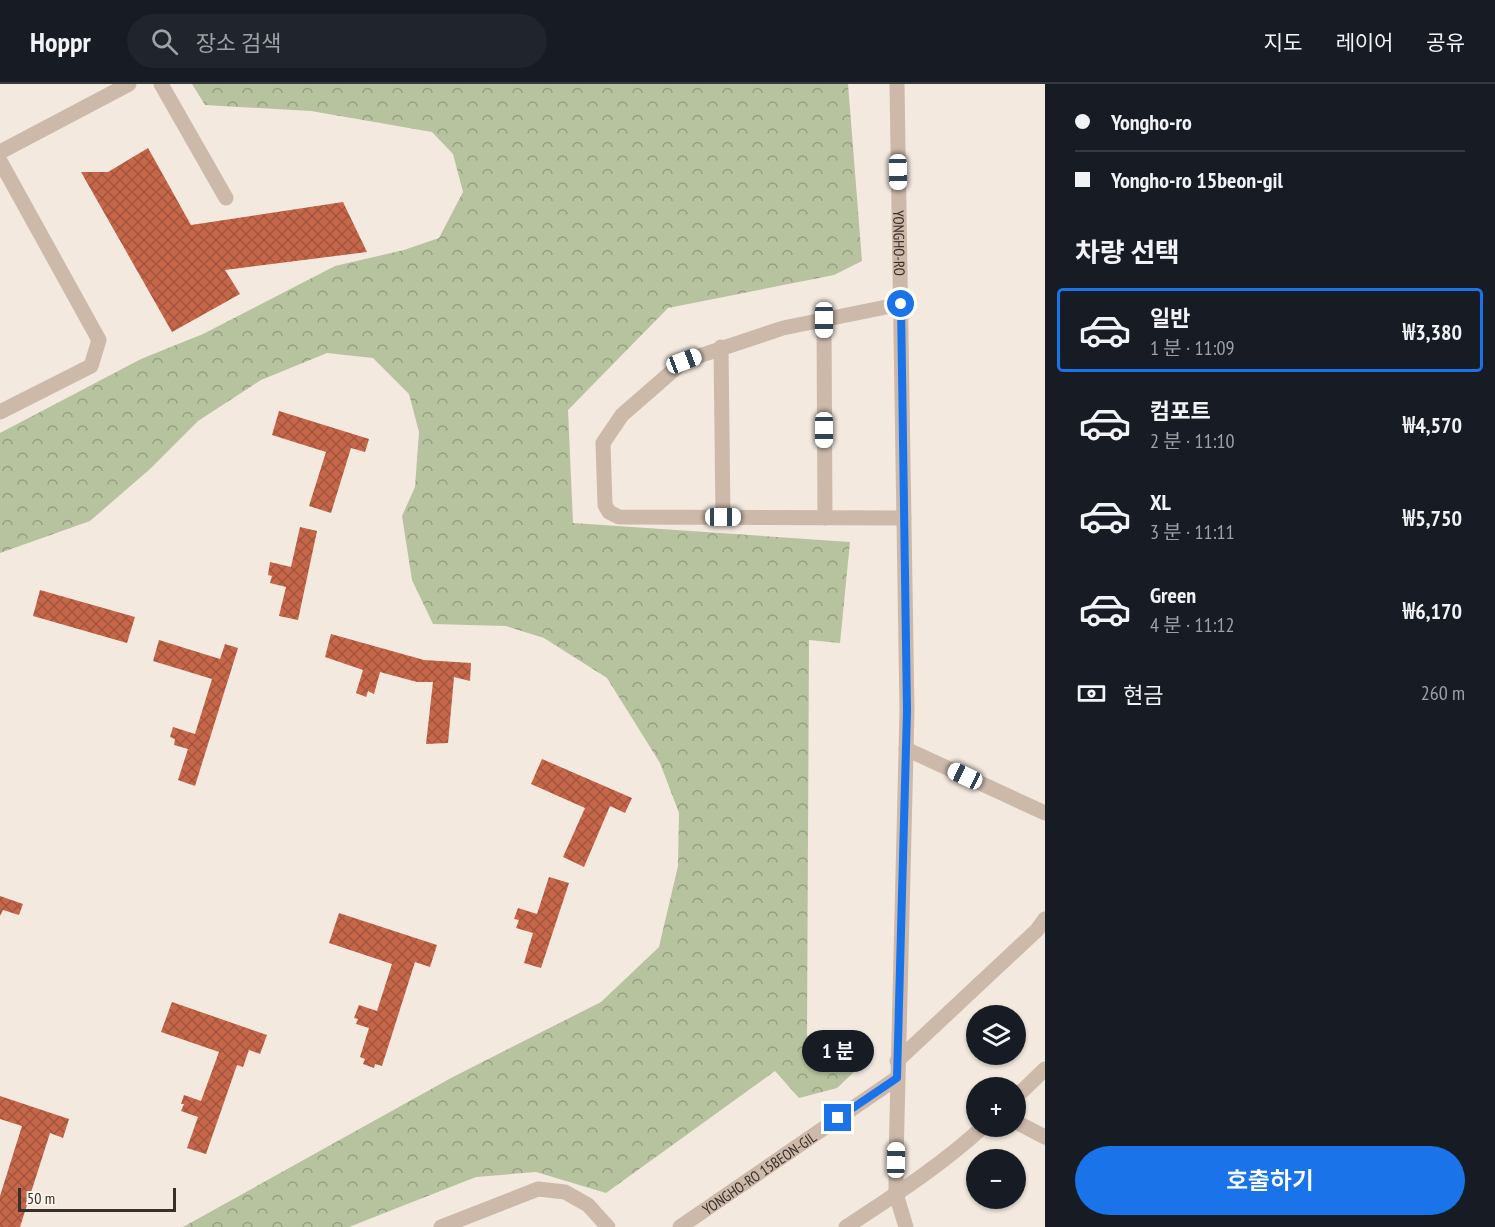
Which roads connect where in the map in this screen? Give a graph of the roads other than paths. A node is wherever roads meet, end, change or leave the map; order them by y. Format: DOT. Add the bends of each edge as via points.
graph roads {
  1 [pos="129,84"];
  2 [pos="162,84"];
  3 [pos="897,84"];
  4 [pos="0,152"];
  5 [pos="0,161"];
  6 [pos="226,198"];
  7 [pos="901,304"];
  8 [pos="824,320"];
  9 [pos="721,347"];
  10 [pos="0,412"];
  11 [pos="723,517"];
  12 [pos="825,518"];
  13 [pos="903,518"];
  14 [pos="906,749"];
  15 [pos="1045,813"];
  16 [pos="1045,919"];
  17 [pos="897,1061"];
  18 [pos="1045,1069"];
  19 [pos="897,1078"];
  20 [pos="1026,1087"];
  21 [pos="1026,1127"];
  22 [pos="972,1137"];
  23 [pos="1045,1137"];
  24 [pos="897,1194"];
  25 [pos="441,1227"];
  26 [pos="608,1227"];
  27 [pos="680,1227"];
  28 [pos="846,1227"];
  29 [pos="906,1227"];
  1 -- 4 [label="street"];
  2 -- 6 [label="street"];
  3 -- 7 [label="street, YONGHO-RO"];
  5 -- 10 [label="street" via="99,340 91,366"];
  7 -- 8 [label="street"];
  7 -- 13 [label="street, YONGHO-RO"];
  8 -- 9 [label="street"];
  8 -- 12 [label="street"];
  9 -- 11 [label="street"];
  9 -- 11 [label="street" via="684,361 622,415 603,443 604,505 609,512 620,517"];
  11 -- 12 [label="street"];
  12 -- 13 [label="street"];
  13 -- 14 [label="street, YONGHO-RO"];
  14 -- 15 [label="street"];
  14 -- 17 [label="street, YONGHO-RO"];
  16 -- 17 [label="street"];
  17 -- 19 [label="street, YONGHO-RO"];
  18 -- 20 [label="street"];
  19 -- 24 [label="street, YONGHO-RO"];
  19 -- 27 [label="street, YONGHO-RO 15BEON-GIL"];
  21 -- 23 [label="street"];
  22 -- 24 [label="street"];
  24 -- 28 [label="street"];
  24 -- 29 [label="street, YONGHO-RO"];
  25 -- 26 [label="street" via="538,1189 565,1192 588,1205"];
}
